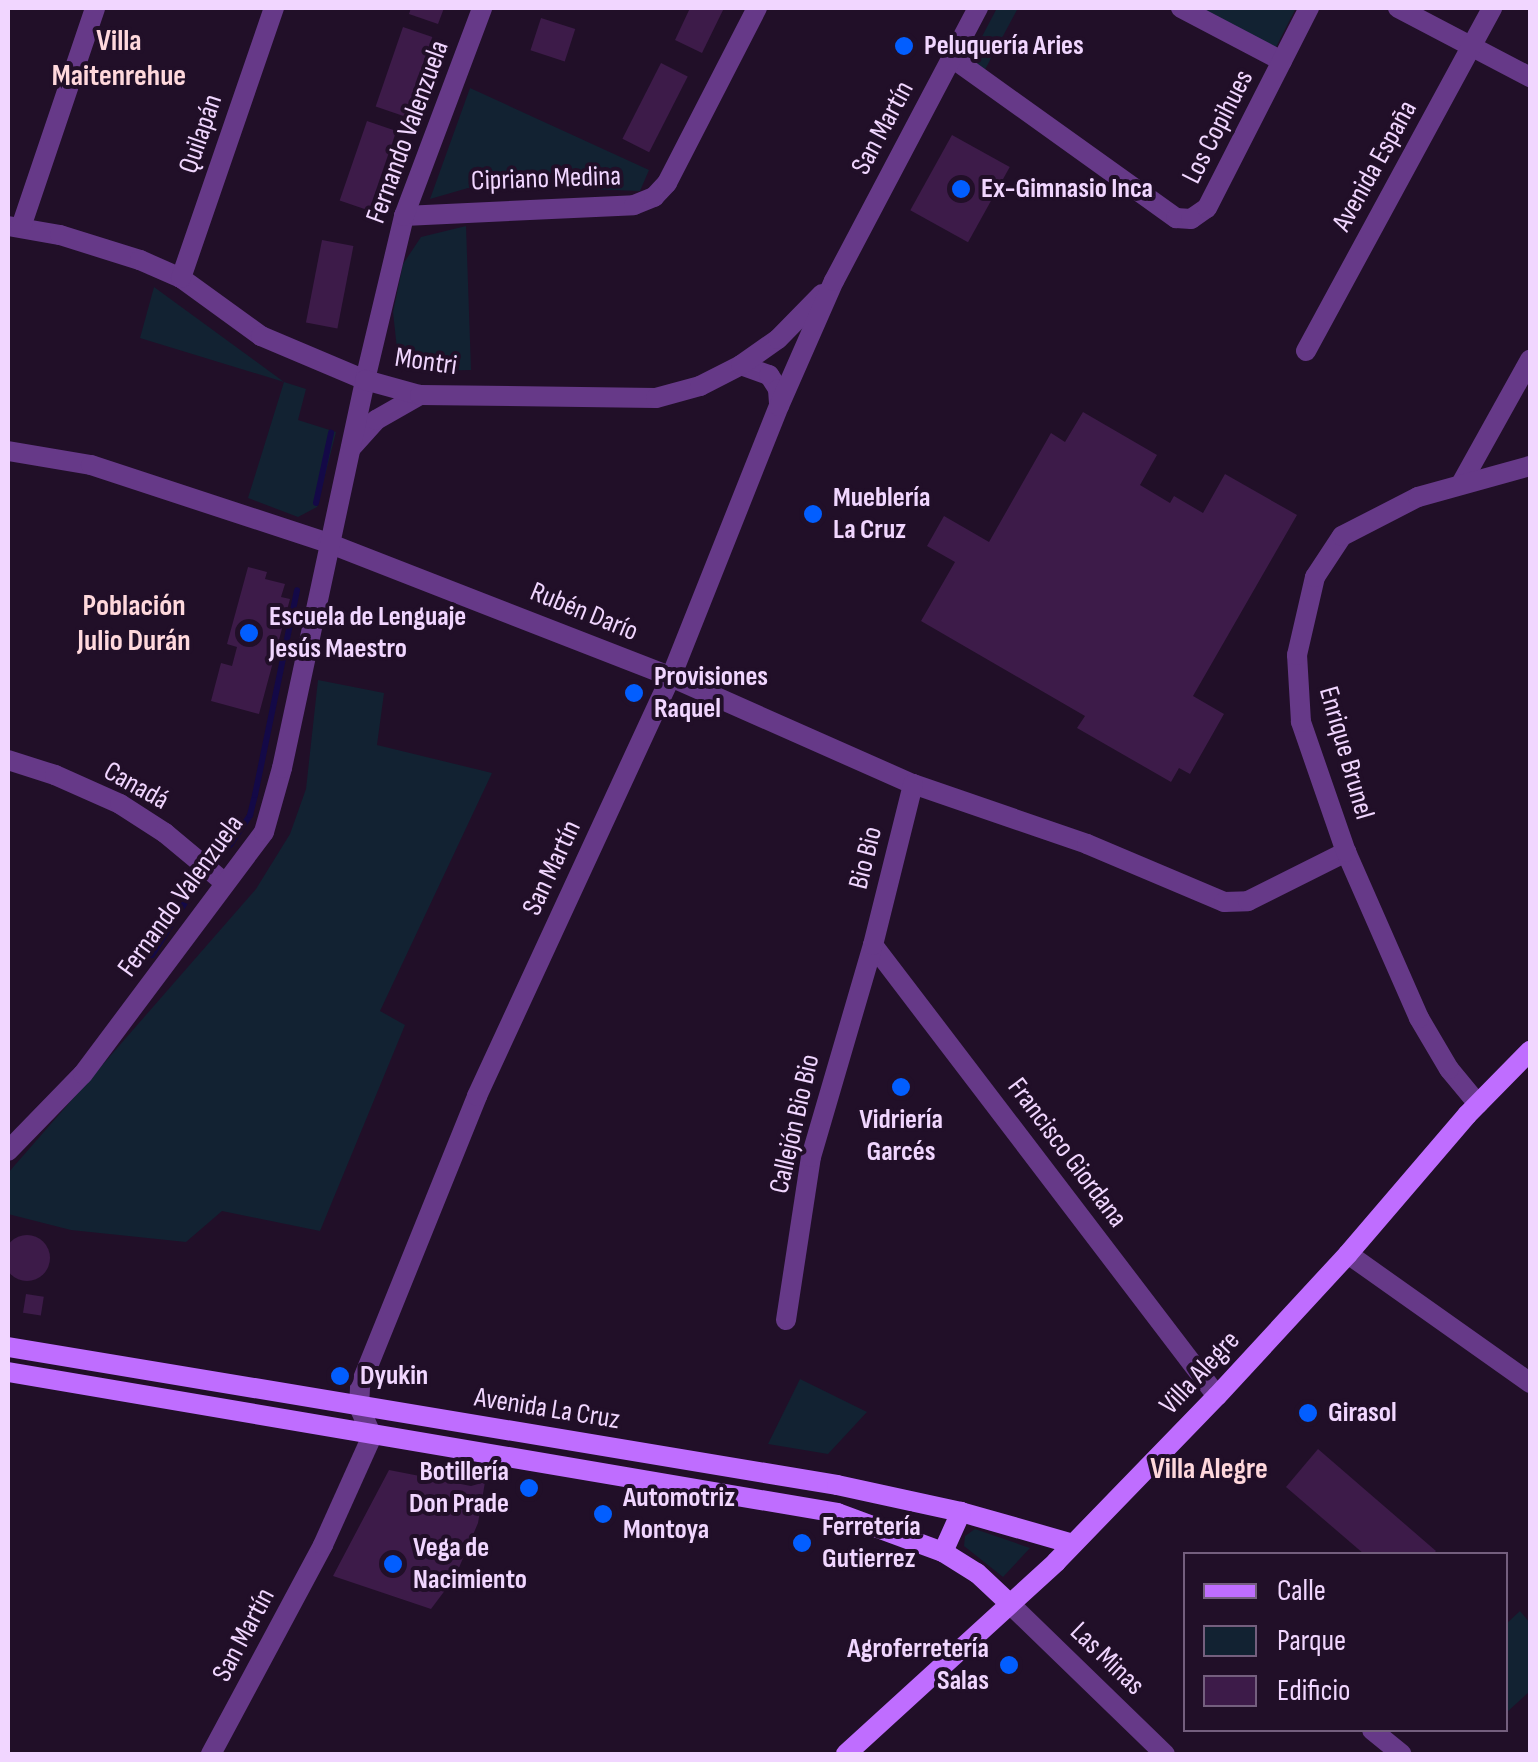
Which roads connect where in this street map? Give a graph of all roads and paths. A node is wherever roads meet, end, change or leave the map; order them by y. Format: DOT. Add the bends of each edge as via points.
graph roads {
  1 [pos="94,8"];
  2 [pos="274,8"];
  3 [pos="482,8"];
  4 [pos="757,8"];
  5 [pos="978,8"];
  6 [pos="1181,8"];
  7 [pos="1309,8"];
  8 [pos="1398,8"];
  9 [pos="1492,8"];
  10 [pos="1472,46"];
  11 [pos="951,57"];
  12 [pos="1282,62"];
  13 [pos="1530,77"];
  14 [pos="404,216"];
  15 [pos="14,226"];
  16 [pos="181,278"];
  17 [pos="834,280"];
  18 [pos="1306,351"];
  19 [pos="1530,360"];
  20 [pos="741,366"];
  21 [pos="364,380"];
  22 [pos="420,395"];
  23 [pos="779,406"];
  24 [pos="8,451"];
  25 [pos="348,452"];
  26 [pos="1530,466"];
  27 [pos="1462,482"];
  28 [pos="328,543"];
  29 [pos="671,676"];
  30 [pos="8,760"];
  31 [pos="913,784"];
  32 [pos="1346,852"];
  33 [pos="225,883"];
  34 [pos="873,944"];
  35 [pos="1530,1051"];
  36 [pos="1478,1104"];
  37 [pos="8,1151"];
  38 [pos="1348,1254"];
  39 [pos="786,1320"];
  40 [pos="8,1347"];
  41 [pos="8,1372"];
  42 [pos="1530,1383"];
  43 [pos="1217,1396"];
  44 [pos="359,1407"];
  45 [pos="372,1436"];
  46 [pos="961,1512"];
  47 [pos="1073,1544"];
  48 [pos="943,1552"];
  49 [pos="1010,1604"];
  50 [pos="1374,1732"];
  51 [pos="212,1754"];
  52 [pos="846,1754"];
  53 [pos="1166,1754"];
  54 [pos="1402,1754"];
  1 -- 15 [label="street"];
  2 -- 16 [label="street, Quilapán"];
  3 -- 14 [label="street, Fernando Valenzuela"];
  4 -- 14 [label="street, Cipriano Medina" via="654,197 634,205"];
  5 -- 11 [label="street, San Martín"];
  6 -- 12 [label="street"];
  7 -- 12 [label="street, Los Copihues"];
  8 -- 10 [label="street"];
  9 -- 10 [label="street, Avenida España"];
  10 -- 13 [label="street"];
  10 -- 18 [label="street, Avenida España"];
  11 -- 12 [label="street, Los Copihues" via="1186,220 1207,208"];
  11 -- 17 [label="street, San Martín"];
  14 -- 21 [label="street, Fernando Valenzuela"];
  15 -- 16 [label="street, Montri" via="98,246"];
  16 -- 21 [label="street, Montri" via="261,336"];
  17 -- 20 [label="street, Montri"];
  17 -- 23 [label="street, San Martín"];
  19 -- 27 [label="street"];
  20 -- 22 [label="street, Montri" via="700,386 638,400"];
  20 -- 23 [label="street" via="770,375"];
  21 -- 22 [label="street, Montri"];
  21 -- 25 [label="street, Fernando Valenzuela"];
  22 -- 25 [label="street" via="376,420"];
  23 -- 29 [label="street, San Martín"];
  24 -- 28 [label="street, Rubén Darío" via="91,466"];
  25 -- 28 [label="street, Fernando Valenzuela"];
  26 -- 27 [label="street, Enrique Brunel"];
  27 -- 32 [label="street, Enrique Brunel" via="1352,529 1314,577 1297,655 1298,700"];
  28 -- 29 [label="street, Rubén Darío"];
  28 -- 33 [label="street, Fernando Valenzuela" via="273,804 264,832"];
  29 -- 31 [label="street, Rubén Darío"];
  29 -- 44 [label="street, San Martín" via="477,1096 360,1386"];
  30 -- 33 [label="street, Canadá" via="120,804"];
  31 -- 32 [label="street, Rubén Darío" via="1088,844 1224,902 1248,902"];
  31 -- 34 [label="street, Bio Bio"];
  32 -- 36 [label="street, Enrique Brunel" via="1420,1018"];
  33 -- 37 [label="street, Fernando Valenzuela" via="84,1074"];
  34 -- 39 [label="street, Callejón Bio Bio" via="811,1157"];
  34 -- 43 [label="street, Francisco Giordana"];
  35 -- 36 [label="main road, Villa Alegre"];
  36 -- 38 [label="main road, Villa Alegre"];
  38 -- 42 [label="street"];
  38 -- 43 [label="main road, Villa Alegre"];
  40 -- 44 [label="main road, Avenida La Cruz"];
  41 -- 45 [label="main road, Avenida La Cruz"];
  43 -- 47 [label="main road, Villa Alegre"];
  44 -- 45 [label="street"];
  44 -- 46 [label="main road, Avenida La Cruz" via="837,1485"];
  45 -- 48 [label="main road, Avenida La Cruz" via="837,1513"];
  45 -- 51 [label="street, San Martín" via="324,1545"];
  46 -- 47 [label="main road, Avenida La Cruz"];
  46 -- 48 [label="main road"];
  47 -- 49 [label="main road, Villa Alegre"];
  48 -- 49 [label="main road, Avenida La Cruz"];
  49 -- 52 [label="main road, Villa Alegre"];
  49 -- 53 [label="street, Las Minas"];
  50 -- 54 [label="street"];
}
